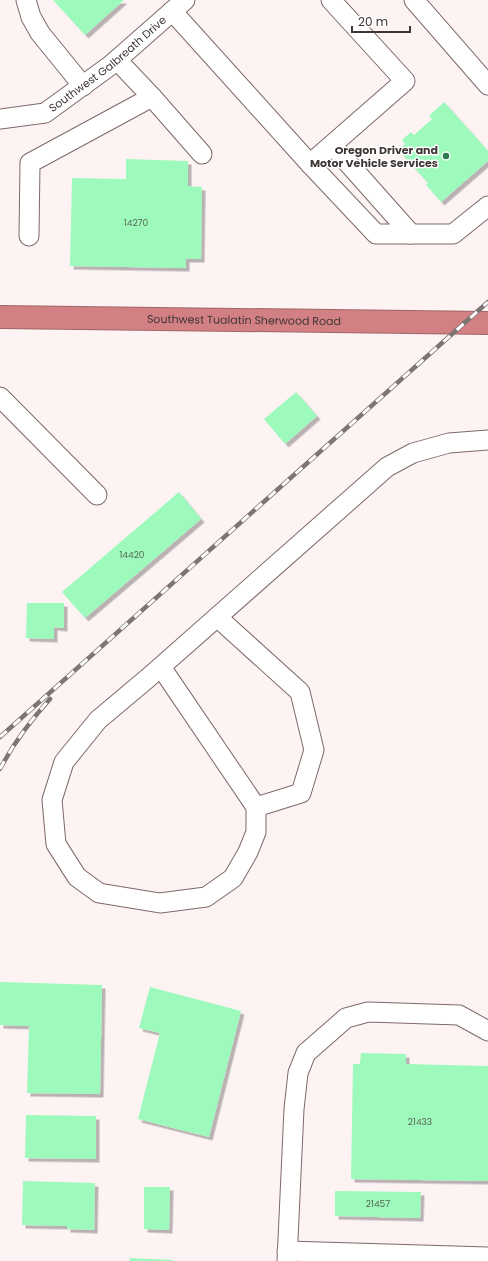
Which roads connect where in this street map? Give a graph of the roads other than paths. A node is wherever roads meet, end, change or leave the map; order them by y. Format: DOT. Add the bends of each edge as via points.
graph roads {
  1 [pos="26,0"];
  2 [pos="331,0"];
  3 [pos="414,0"];
  4 [pos="179,6"];
  5 [pos="117,60"];
  6 [pos="488,85"];
  7 [pos="83,86"];
  8 [pos="152,98"];
  9 [pos="0,119"];
  10 [pos="332,145"];
  11 [pos="202,154"];
  12 [pos="310,164"];
  13 [pos="488,206"];
  14 [pos="411,234"];
  15 [pos="29,236"];
  16 [pos="0,317"];
  17 [pos="488,323"];
  18 [pos="0,397"];
  19 [pos="488,440"];
  20 [pos="97,495"];
  21 [pos="217,617"];
  22 [pos="161,667"];
  23 [pos="256,807"];
  24 [pos="488,1031"];
  25 [pos="287,1256"];
  26 [pos="488,1257"];
  1 -- 7 [label="street" via="40,33"];
  2 -- 10 [label="street" via="405,81"];
  3 -- 6 [label="street"];
  4 -- 5 [label="street, Southwest Galbreath Drive"];
  4 -- 12 [label="street"];
  5 -- 7 [label="street, Southwest Galbreath Drive"];
  5 -- 8 [label="street"];
  7 -- 9 [label="street, Southwest Galbreath Drive" via="45,113"];
  8 -- 11 [label="street"];
  8 -- 15 [label="street" via="30,163"];
  10 -- 12 [label="street"];
  10 -- 14 [label="street"];
  12 -- 14 [label="street" via="376,234"];
  13 -- 14 [label="street" via="453,234"];
  16 -- 17 [label="highway, Southwest Tualatin Sherwood Road"];
  18 -- 20 [label="street"];
  19 -- 21 [label="street" via="449,443 413,453 387,468"];
  21 -- 22 [label="street"];
  21 -- 23 [label="street" via="300,692 314,750 301,793"];
  22 -- 23 [label="street"];
  22 -- 23 [label="street" via="98,720 64,762 52,800 56,844 77,877 99,893 160,903 206,897 233,878 248,852 256,832"];
  24 -- 25 [label="street" via="460,1014 368,1012 346,1018 306,1053 298,1073 294,1109"];
  25 -- 26 [label="street"];
}
